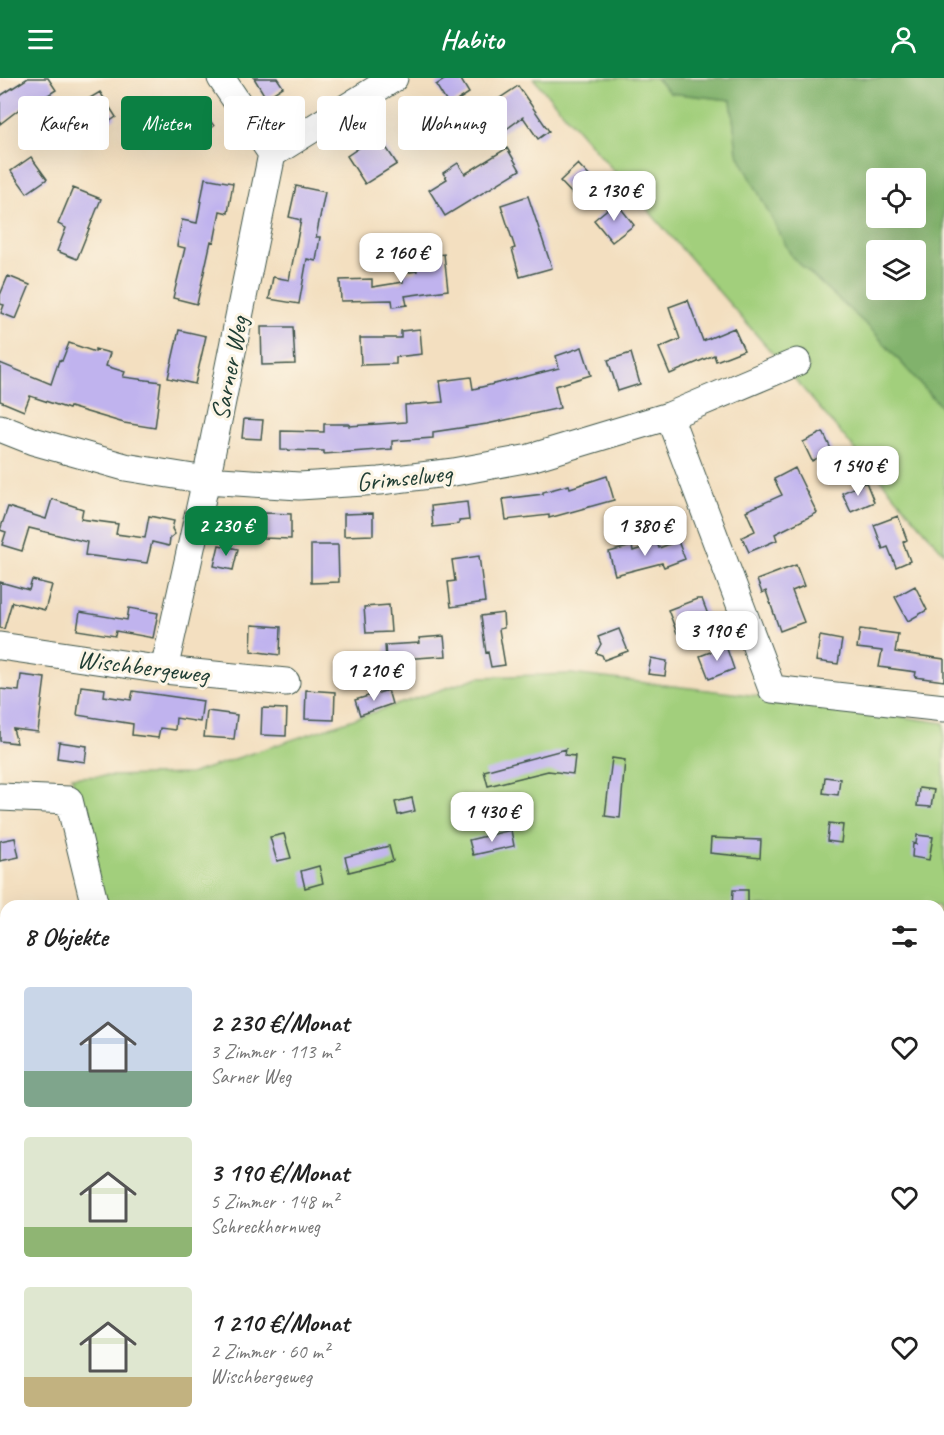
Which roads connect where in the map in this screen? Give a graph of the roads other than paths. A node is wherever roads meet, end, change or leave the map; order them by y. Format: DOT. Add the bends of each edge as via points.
graph roads {
  1 [pos="221,78"];
  2 [pos="394,78"];
  3 [pos="272,154"];
  4 [pos="797,362"];
  5 [pos="669,416"];
  6 [pos="0,428"];
  7 [pos="206,480"];
  8 [pos="0,646"];
  9 [pos="164,670"];
  10 [pos="286,682"];
  11 [pos="944,708"];
  12 [pos="0,797"];
  13 [pos="94,900"];
  1 -- 3 [label="street"];
  2 -- 3 [label="street"];
  3 -- 7 [label="street, Sarner Weg"];
  4 -- 5 [label="street, Grimselweg"];
  5 -- 7 [label="street, Grimselweg" via="530,458 454,472 380,482 299,486"];
  5 -- 11 [label="street" via="772,689"];
  6 -- 7 [label="street, Grimselweg" via="125,467"];
  7 -- 9 [label="street, Sarner Weg"];
  8 -- 9 [label="street, Wischbergeweg"];
  9 -- 10 [label="street, Wischbergeweg"];
  12 -- 13 [label="street" via="69,800"];
}
